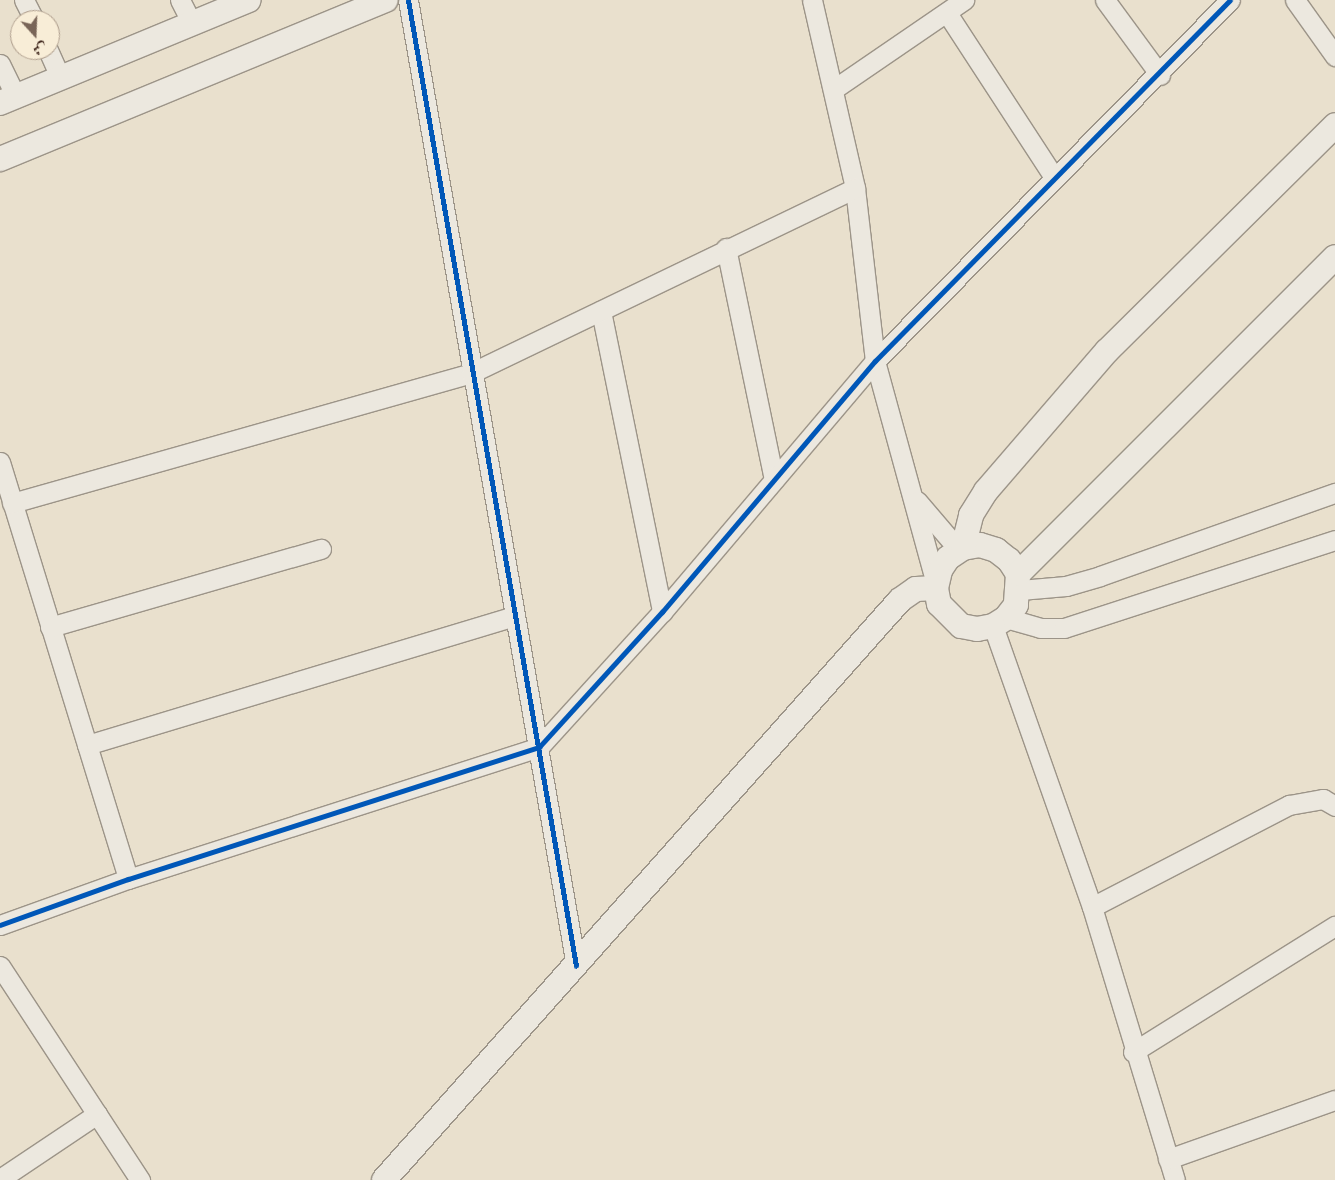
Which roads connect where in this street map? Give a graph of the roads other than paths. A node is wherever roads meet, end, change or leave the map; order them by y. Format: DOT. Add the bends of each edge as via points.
graph roads {
  1 [pos="180,0"];
  2 [pos="250,0"];
  3 [pos="385,0"];
  4 [pos="408,0"];
  5 [pos="812,0"];
  6 [pos="964,0"];
  7 [pos="1105,0"];
  8 [pos="1230,0"];
  9 [pos="1295,0"];
  10 [pos="947,13"];
  11 [pos="192,24"];
  12 [pos="1335,56"];
  13 [pos="52,60"];
  14 [pos="0,64"];
  15 [pos="1160,75"];
  16 [pos="60,77"];
  17 [pos="834,89"];
  18 [pos="8,100"];
  19 [pos="1335,125"];
  20 [pos="0,159"];
  21 [pos="1054,177"];
  22 [pos="855,188"];
  23 [pos="726,248"];
  24 [pos="1335,257"];
  25 [pos="601,311"];
  26 [pos="875,361"];
  27 [pos="471,373"];
  28 [pos="0,462"];
  29 [pos="774,479"];
  30 [pos="1335,493"];
  31 [pos="915,498"];
  32 [pos="12,503"];
  33 [pos="1335,540"];
  34 [pos="321,548"];
  35 [pos="961,549"];
  36 [pos="1018,582"];
  37 [pos="936,586"];
  38 [pos="662,612"];
  39 [pos="515,616"];
  40 [pos="999,622"];
  41 [pos="50,627"];
  42 [pos="87,745"];
  43 [pos="539,748"];
  44 [pos="1335,806"];
  45 [pos="128,879"];
  46 [pos="1092,907"];
  47 [pos="0,925"];
  48 [pos="1335,926"];
  49 [pos="0,966"];
  50 [pos="576,966"];
  51 [pos="1133,1052"];
  52 [pos="1335,1100"];
  53 [pos="97,1114"];
  54 [pos="1168,1159"];
  55 [pos="0,1179"];
  56 [pos="140,1180"];
  57 [pos="384,1180"];
  58 [pos="1174,1180"];
  1 -- 11 [label="street"];
  2 -- 11 [label="street"];
  3 -- 20 [label="street"];
  4 -- 27 [label="street"];
  5 -- 17 [label="street"];
  6 -- 10 [label="street"];
  7 -- 15 [label="street"];
  8 -- 15 [label="street"];
  9 -- 12 [label="street"];
  10 -- 17 [label="street"];
  10 -- 21 [label="street"];
  11 -- 16 [label="street"];
  13 -- 16 [label="street"];
  14 -- 18 [label="street"];
  15 -- 21 [label="street"];
  16 -- 18 [label="street"];
  17 -- 22 [label="street"];
  19 -- 35 [label="street" via="1107,351 986,491 971,515"];
  21 -- 26 [label="street"];
  22 -- 23 [label="street"];
  22 -- 26 [label="street"];
  23 -- 25 [label="street"];
  23 -- 29 [label="street"];
  24 -- 36 [label="street"];
  25 -- 27 [label="street"];
  25 -- 38 [label="street"];
  26 -- 29 [label="street"];
  26 -- 31 [label="street"];
  27 -- 32 [label="street"];
  27 -- 39 [label="street"];
  28 -- 32 [label="street"];
  29 -- 38 [label="street"];
  30 -- 36 [label="street" via="1066,586"];
  31 -- 35 [label="street"];
  31 -- 37 [label="street"];
  32 -- 41 [label="street"];
  33 -- 40 [label="street" via="1064,628"];
  34 -- 41 [label="street"];
  35 -- 36 [label="street" via="980,545 996,550 1009,560"];
  35 -- 37 [label="street" via="944,564"];
  36 -- 40 [label="street"];
  37 -- 40 [label="street" via="939,604 961,626"];
  37 -- 50 [label="street" via="916,589 900,600"];
  38 -- 43 [label="street"];
  39 -- 42 [label="street"];
  39 -- 43 [label="street"];
  40 -- 46 [label="street"];
  41 -- 42 [label="street"];
  42 -- 45 [label="street"];
  43 -- 45 [label="street"];
  43 -- 50 [label="street"];
  44 -- 46 [label="street" via="1323,799 1289,805"];
  45 -- 47 [label="street"];
  46 -- 51 [label="street"];
  48 -- 51 [label="street"];
  49 -- 53 [label="street"];
  50 -- 57 [label="street"];
  51 -- 54 [label="street"];
  52 -- 54 [label="street"];
  53 -- 55 [label="street"];
  53 -- 56 [label="street"];
  54 -- 58 [label="street"];
}
